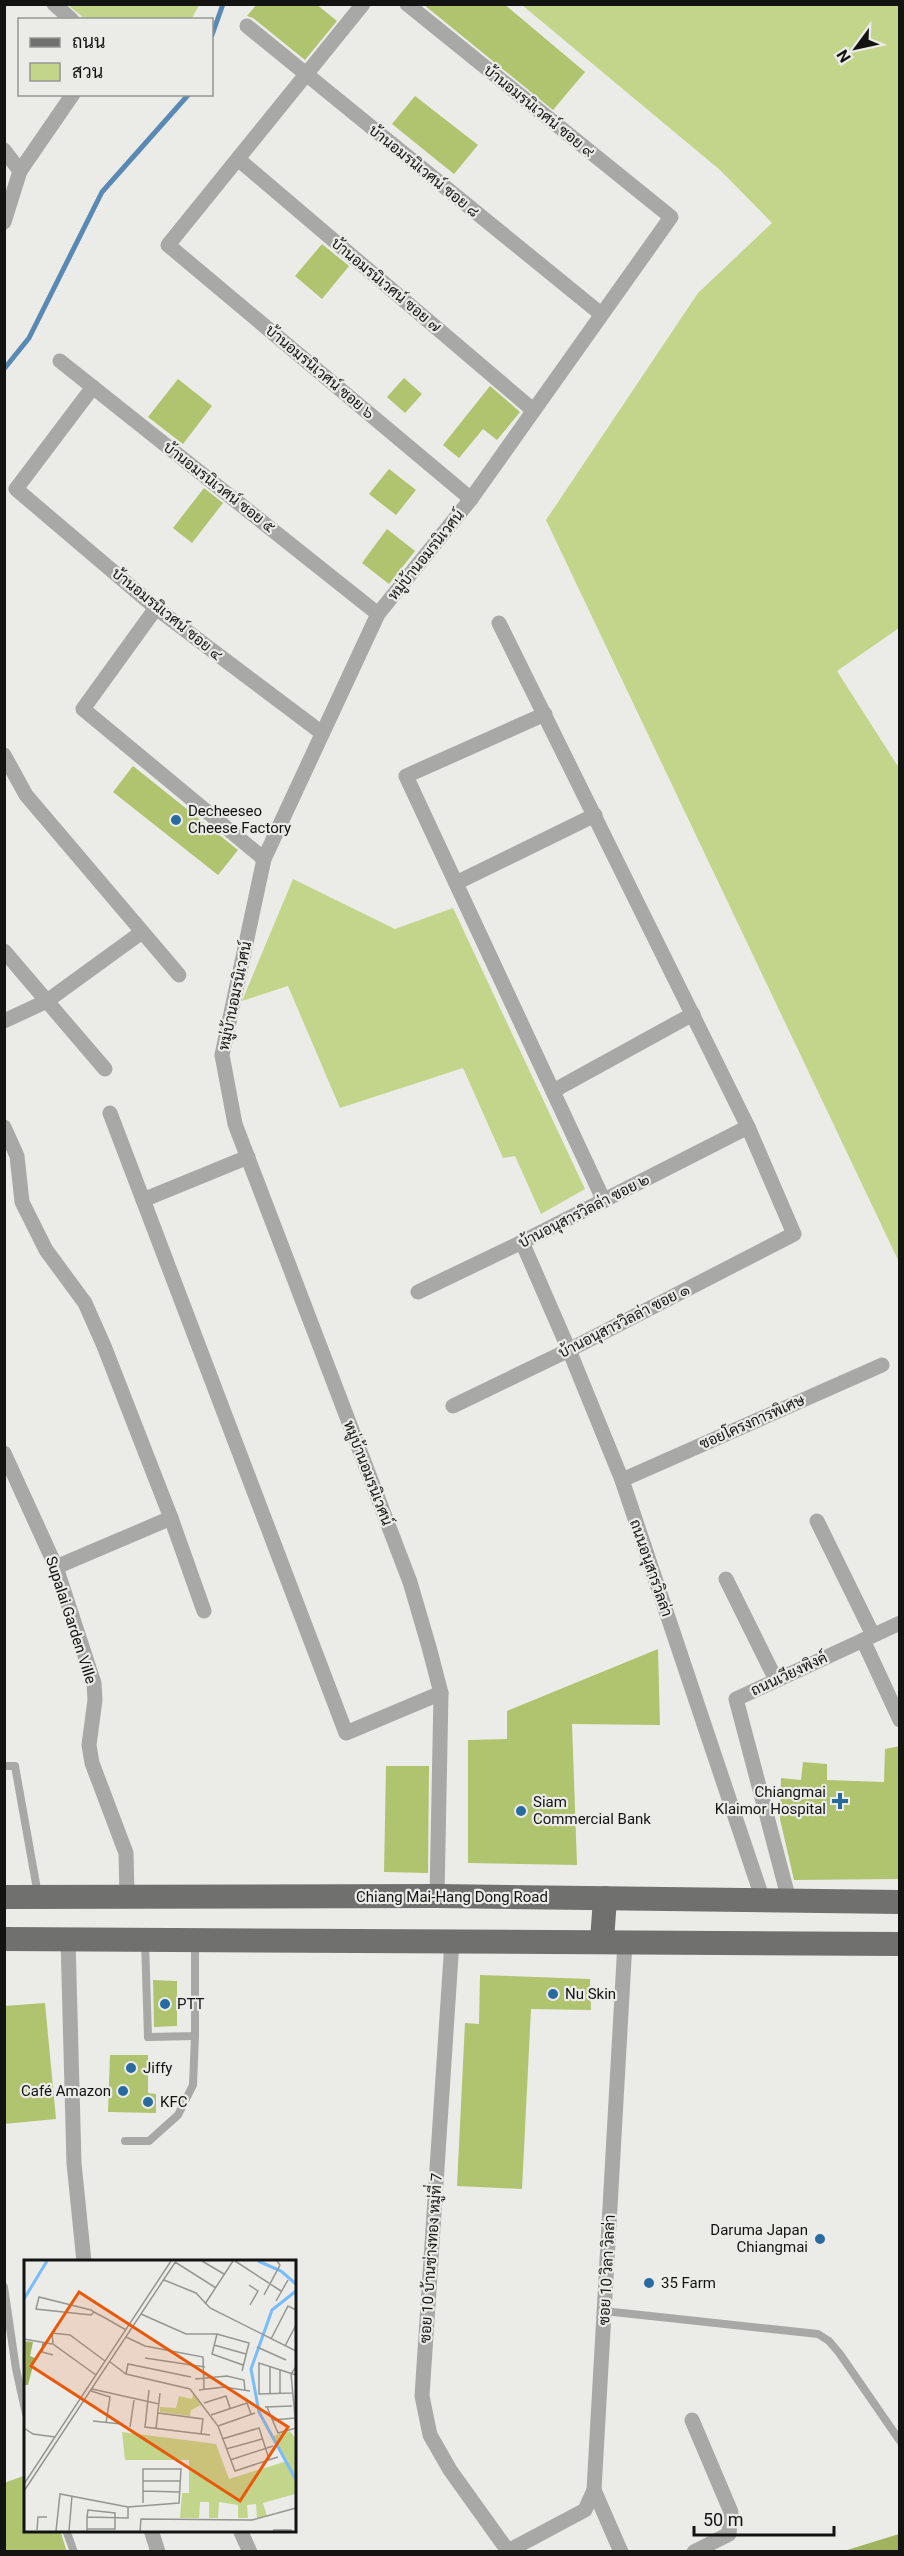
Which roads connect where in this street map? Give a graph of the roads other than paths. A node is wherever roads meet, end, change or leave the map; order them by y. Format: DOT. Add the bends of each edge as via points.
graph roads {
  1 [pos="54,4"];
  2 [pos="363,4"];
  3 [pos="407,4"];
  4 [pos="70,18"];
  5 [pos="247,26"];
  6 [pos="306,75"];
  7 [pos="72,96"];
  8 [pos="4,150"];
  9 [pos="238,159"];
  10 [pos="20,171"];
  11 [pos="671,217"];
  12 [pos="4,222"];
  13 [pos="601,314"];
  14 [pos="60,361"];
  15 [pos="93,387"];
  16 [pos="533,410"];
  17 [pos="471,499"];
  18 [pos="156,608"];
  19 [pos="378,614"];
  20 [pos="499,623"];
  21 [pos="545,714"];
  22 [pos="322,734"];
  23 [pos="4,755"];
  24 [pos="595,815"];
  25 [pos="264,860"];
  26 [pos="456,884"];
  27 [pos="142,932"];
  28 [pos="4,951"];
  29 [pos="179,975"];
  30 [pos="47,1000"];
  31 [pos="693,1014"];
  32 [pos="4,1021"];
  33 [pos="105,1069"];
  34 [pos="552,1091"];
  35 [pos="110,1113"];
  36 [pos="748,1127"];
  37 [pos="4,1128"];
  38 [pos="248,1158"];
  39 [pos="143,1200"];
  40 [pos="604,1201"];
  41 [pos="522,1242"];
  42 [pos="418,1292"];
  43 [pos="569,1350"];
  44 [pos="882,1365"];
  45 [pos="453,1406"];
  46 [pos="4,1453"];
  47 [pos="622,1480"];
  48 [pos="171,1518"];
  49 [pos="817,1521"];
  50 [pos="56,1567"];
  51 [pos="726,1579"];
  52 [pos="204,1611"];
  53 [pos="900,1623"];
  54 [pos="868,1637"];
  55 [pos="777,1680"];
  56 [pos="441,1694"];
  57 [pos="900,1720"];
  58 [pos="4,1766"];
  59 [pos="437,1896"];
  60 [pos="4,1897"];
  61 [pos="38,1897"];
  62 [pos="128,1897"];
  63 [pos="604,1898"];
  64 [pos="763,1900"];
  65 [pos="789,1900"];
  66 [pos="900,1902"];
  67 [pos="4,1939"];
  68 [pos="68,1940"];
  69 [pos="145,1940"];
  70 [pos="195,1940"];
  71 [pos="452,1941"];
  72 [pos="613,1941"];
  73 [pos="900,1944"];
  74 [pos="195,2036"];
  75 [pos="125,2141"];
  76 [pos="84,2260"];
  77 [pos="4,2287"];
  78 [pos="604,2311"];
  79 [pos="24,2405"];
  80 [pos="692,2420"];
  81 [pos="900,2441"];
  82 [pos="594,2490"];
  83 [pos="67,2532"];
  84 [pos="152,2532"];
  85 [pos="241,2532"];
  86 [pos="508,2551"];
  87 [pos="74,2552"];
  88 [pos="158,2552"];
  89 [pos="250,2552"];
  90 [pos="621,2552"];
  91 [pos="694,2552"];
  1 -- 4 [label="street"];
  2 -- 6 [label="street"];
  3 -- 11 [label="street, บ้านอมรนิเวศน์ ซอย ๙"];
  5 -- 6 [label="street, บ้านอมรนิเวศน์ ซอย ๘"];
  6 -- 9 [label="street"];
  6 -- 13 [label="street, บ้านอมรนิเวศน์ ซอย ๘"];
  7 -- 10 [label="street"];
  8 -- 10 [label="street"];
  9 -- 16 [label="street, บ้านอมรนิเวศน์ ซอย ๗"];
  9 -- 17 [label="street, บ้านอมรนิเวศน์ ซอย ๖" via="168,245"];
  10 -- 12 [label="street"];
  11 -- 13 [label="street, หมู่บ้านอมรนิเวศน์"];
  13 -- 16 [label="street, หมู่บ้านอมรนิเวศน์"];
  14 -- 15 [label="street, บ้านอมรนิเวศน์ ซอย ๕"];
  15 -- 18 [label="street, บ้านอมรนิเวศน์ ซอย ๔" via="16,489"];
  15 -- 19 [label="street, บ้านอมรนิเวศน์ ซอย ๕"];
  16 -- 17 [label="street, หมู่บ้านอมรนิเวศน์"];
  17 -- 19 [label="street, หมู่บ้านอมรนิเวศน์"];
  18 -- 22 [label="street, บ้านอมรนิเวศน์ ซอย ๔"];
  18 -- 25 [label="street" via="83,709"];
  19 -- 22 [label="street, หมู่บ้านอมรนิเวศน์"];
  20 -- 21 [label="street"];
  21 -- 24 [label="street"];
  21 -- 26 [label="street" via="406,776"];
  22 -- 25 [label="street, หมู่บ้านอมรนิเวศน์"];
  23 -- 27 [label="street" via="26,795"];
  24 -- 26 [label="street"];
  24 -- 31 [label="street"];
  25 -- 38 [label="street, หมู่บ้านอมรนิเวศน์" via="222,1055 236,1124"];
  26 -- 34 [label="street"];
  27 -- 29 [label="street"];
  27 -- 30 [label="street"];
  28 -- 30 [label="street"];
  30 -- 32 [label="street"];
  30 -- 33 [label="street"];
  31 -- 34 [label="street"];
  31 -- 36 [label="street"];
  34 -- 40 [label="street"];
  35 -- 39 [label="street"];
  36 -- 40 [label="street, บ้านอนุสารวิลล่า ซอย ๒"];
  36 -- 43 [label="street, บ้านอนุสารวิลล่า ซอย ๑" via="794,1234"];
  37 -- 48 [label="street" via="17,1156 21,1202 46,1250 85,1303"];
  38 -- 39 [label="street"];
  38 -- 56 [label="street, หมู่บ้านอมรนิเวศน์" via="410,1582"];
  39 -- 56 [label="street" via="346,1733"];
  40 -- 41 [label="street, บ้านอนุสารวิลล่า ซอย ๒"];
  41 -- 42 [label="street, บ้านอนุสารวิลล่า ซอย ๒"];
  41 -- 43 [label="street, ถนนอนุสารวิลล่า"];
  43 -- 45 [label="street, บ้านอนุสารวิลล่า ซอย ๑"];
  43 -- 47 [label="street, ถนนอนุสารวิลล่า"];
  44 -- 47 [label="street, ซอยโครงการพิเศษ"];
  46 -- 50 [label="street, Supalai Garden Ville"];
  47 -- 64 [label="street, ถนนอนุสารวิลล่า"];
  48 -- 50 [label="street"];
  48 -- 52 [label="street"];
  49 -- 54 [label="street"];
  50 -- 62 [label="street, Supalai Garden Ville" via="94,1683 89,1745 126,1853"];
  51 -- 55 [label="street"];
  53 -- 54 [label="street, ถนนเวียงพิงค์"];
  54 -- 55 [label="street, ถนนเวียงพิงค์"];
  54 -- 57 [label="street"];
  55 -- 65 [label="street, ถนนเวียงพิงค์" via="736,1699"];
  56 -- 59 [label="street, หมู่บ้านอมรนิเวศน์"];
  58 -- 61 [label="lane" via="15,1766"];
  59 -- 62 [label="main road, Chiang Mai-Hang Dong Road"];
  59 -- 63 [label="main road, Chiang Mai-Hang Dong Road"];
  60 -- 61 [label="main road, Chiang Mai-Hang Dong Road"];
  61 -- 62 [label="main road, Chiang Mai-Hang Dong Road"];
  63 -- 64 [label="main road, Chiang Mai-Hang Dong Road"];
  63 -- 72 [label="main road"];
  64 -- 65 [label="main road, Chiang Mai-Hang Dong Road"];
  65 -- 66 [label="main road, Chiang Mai-Hang Dong Road"];
  67 -- 68 [label="main road"];
  68 -- 69 [label="main road"];
  68 -- 76 [label="street" via="74,2163"];
  69 -- 70 [label="main road"];
  69 -- 74 [label="lane" via="148,2037"];
  70 -- 71 [label="main road"];
  70 -- 74 [label="lane"];
  71 -- 72 [label="main road"];
  71 -- 86 [label="street, ซอย 10 บ้านช่างทอง หมู่ที่ 7" via="422,2396 430,2435"];
  72 -- 73 [label="main road"];
  72 -- 78 [label="street, ซอย 10 วิลา วิลล่า"];
  74 -- 75 [label="lane" via="193,2085 178,2115 149,2141"];
  77 -- 79 [label="lane"];
  78 -- 81 [label="lane" via="818,2334 840,2354"];
  78 -- 82 [label="street, ซอย 10 วิลา วิลล่า"];
  80 -- 91 [label="street" via="730,2512 729,2534"];
  82 -- 86 [label="street" via="585,2510"];
  82 -- 90 [label="street"];
  83 -- 87 [label="lane"];
  84 -- 88 [label="street"];
  85 -- 89 [label="street"];
}
